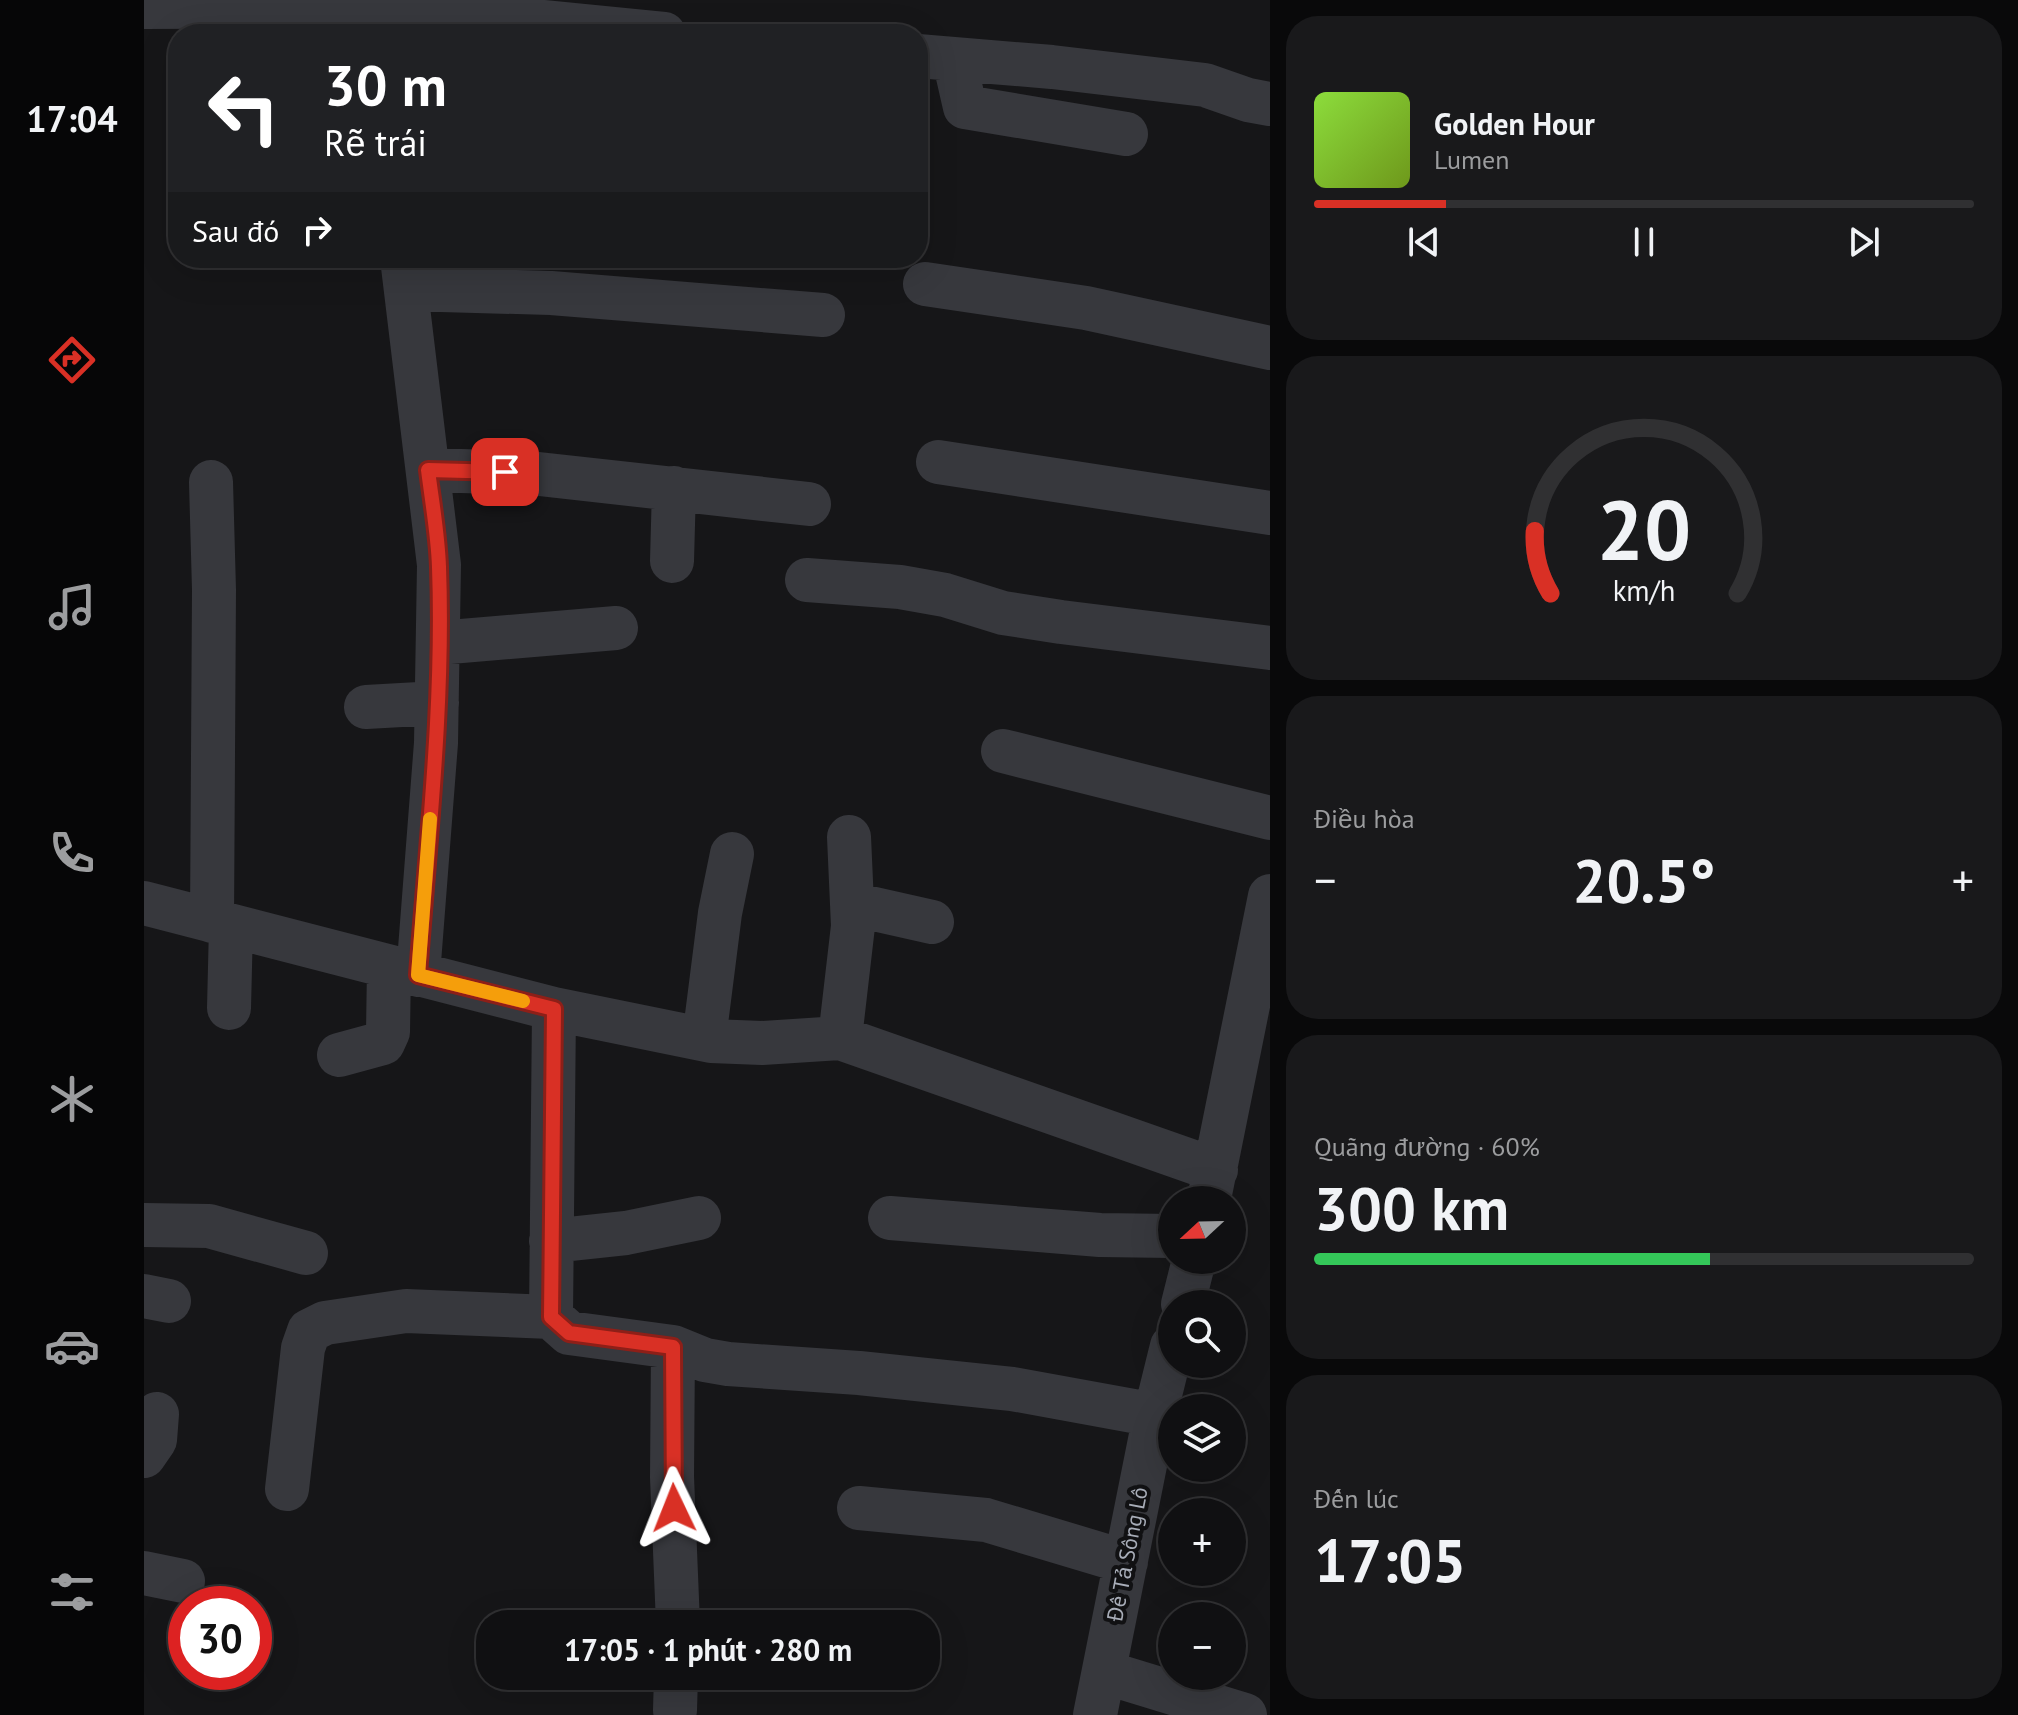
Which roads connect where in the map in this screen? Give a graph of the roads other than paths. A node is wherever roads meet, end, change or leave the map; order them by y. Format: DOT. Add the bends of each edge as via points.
graph roads {
  1 [pos="144,7"];
  2 [pos="382,13"];
  3 [pos="530,24"];
  4 [pos="936,57"];
  5 [pos="1270,104"];
  6 [pos="1126,134"];
  7 [pos="404,274"];
  8 [pos="925,284"];
  9 [pos="823,315"];
  10 [pos="1270,348"];
  11 [pos="938,462"];
  12 [pos="428,470"];
  13 [pos="211,482"];
  14 [pos="674,488"];
  15 [pos="809,504"];
  16 [pos="1270,513"];
  17 [pos="672,561"];
  18 [pos="807,580"];
  19 [pos="616,628"];
  20 [pos="438,643"];
  21 [pos="1270,648"];
  22 [pos="437,703"];
  23 [pos="366,707"];
  24 [pos="1003,751"];
  25 [pos="1270,818"];
  26 [pos="849,837"];
  27 [pos="732,854"];
  28 [pos="1270,896"];
  29 [pos="144,903"];
  30 [pos="852,904"];
  31 [pos="932,922"];
  32 [pos="221,924"];
  33 [pos="404,971"];
  34 [pos="229,1008"];
  35 [pos="554,1009"];
  36 [pos="840,1038"];
  37 [pos="704,1039"];
  38 [pos="339,1055"];
  39 [pos="1213,1185"];
  40 [pos="699,1218"];
  41 [pos="890,1218"];
  42 [pos="144,1225"];
  43 [pos="1158,1236"];
  44 [pos="551,1241"];
  45 [pos="306,1253"];
  46 [pos="551,1317"];
  47 [pos="673,1347"];
  48 [pos="1164,1378"];
  49 [pos="157,1414"];
  50 [pos="1155,1415"];
  51 [pos="144,1456"];
  52 [pos="287,1489"];
  53 [pos="859,1508"];
  54 [pos="1126,1562"];
  55 [pos="677,1610"];
  56 [pos="1104,1672"];
  57 [pos="1095,1715"];
  58 [pos="1245,1715"];
  1 -- 2 [label="street"];
  2 -- 3 [label="street"];
  4 -- 5 [label="street" via="1205,85"];
  4 -- 6 [label="street" via="965,107"];
  7 -- 9 [label="street" via="551,293"];
  7 -- 12 [label="street"];
  8 -- 10 [label="street" via="1086,308"];
  11 -- 16 [label="street"];
  12 -- 14 [label="street" via="530,473"];
  12 -- 20 [label="street" via="439,565"];
  13 -- 32 [label="street"];
  14 -- 15 [label="street"];
  14 -- 17 [label="street"];
  18 -- 21 [label="street" via="900,587 1003,613"];
  19 -- 20 [label="street"];
  20 -- 22 [label="street"];
  22 -- 23 [label="street"];
  22 -- 33 [label="street"];
  24 -- 25 [label="street"];
  26 -- 30 [label="street"];
  27 -- 37 [label="street"];
  28 -- 39 [label="street"];
  29 -- 32 [label="street"];
  30 -- 31 [label="street"];
  30 -- 36 [label="street"];
  32 -- 33 [label="street"];
  32 -- 34 [label="street"];
  33 -- 35 [label="street"];
  33 -- 38 [label="street" via="383,1043"];
  35 -- 37 [label="street"];
  35 -- 44 [label="street"];
  36 -- 37 [label="street" via="762,1043"];
  36 -- 39 [label="street"];
  40 -- 44 [label="street"];
  41 -- 43 [label="street"];
  42 -- 45 [label="street" via="209,1226"];
  44 -- 46 [label="street"];
  46 -- 47 [label="street" via="569,1333"];
  46 -- 52 [label="street" via="406,1311 325,1323 309,1331"];
  47 -- 50 [label="street" via="728,1364 1012,1389"];
  47 -- 55 [label="street"];
  48 -- 50 [label="street, Đê Tả Sông Lô"];
  49 -- 51 [label="street" via="155,1440"];
  50 -- 54 [label="street, Đê Tả Sông Lô"];
  53 -- 54 [label="street" via="986,1520"];
  54 -- 56 [label="street, Đê Tả Sông Lô"];
  56 -- 57 [label="street, Đê Tả Sông Lô"];
  56 -- 58 [label="street"];
}
